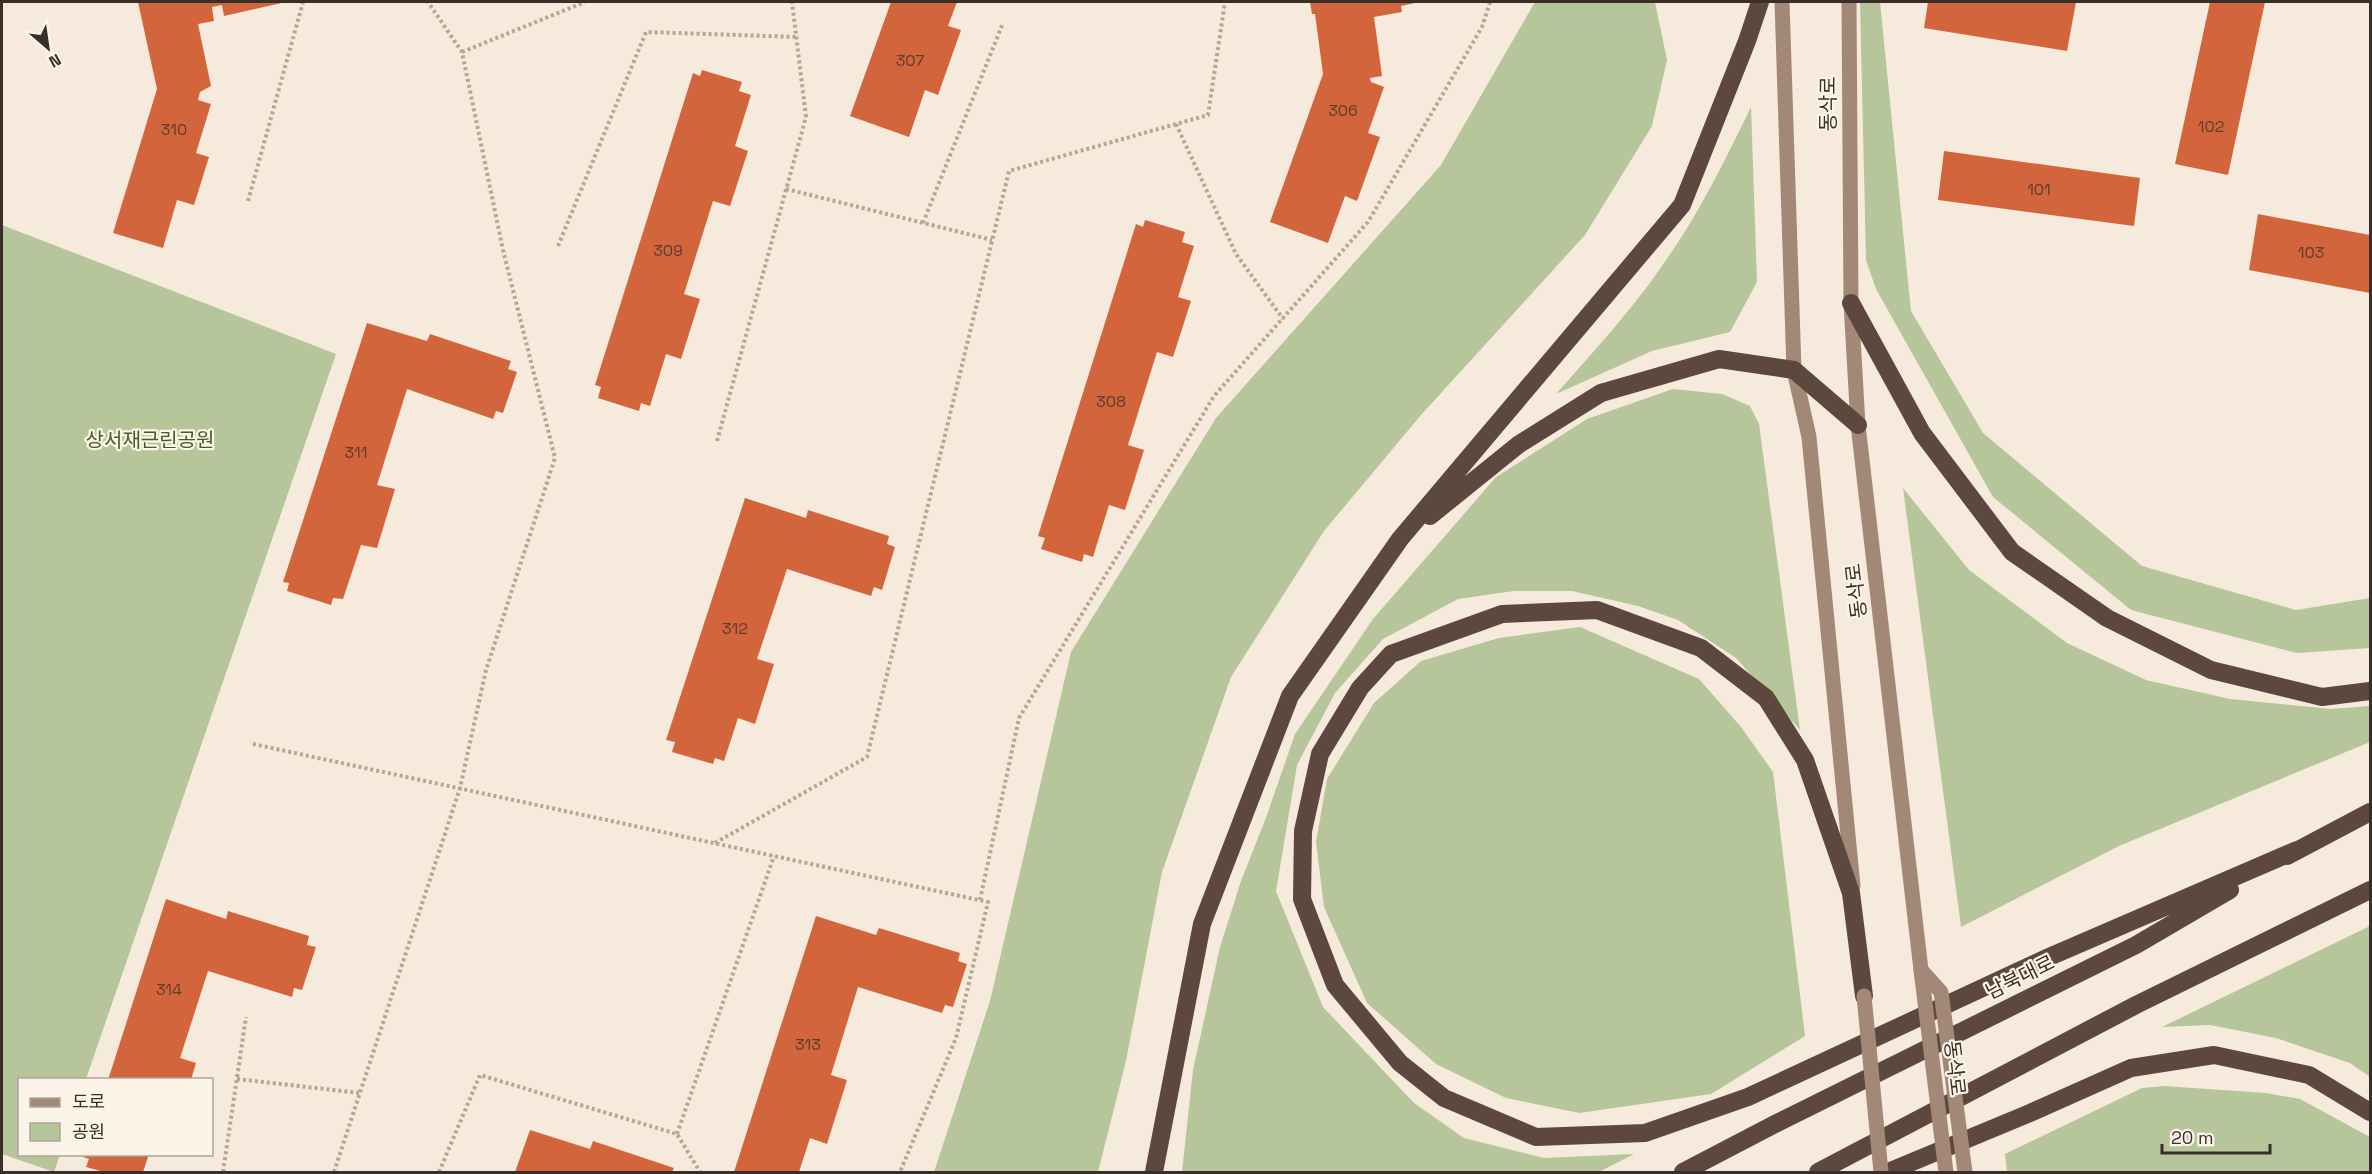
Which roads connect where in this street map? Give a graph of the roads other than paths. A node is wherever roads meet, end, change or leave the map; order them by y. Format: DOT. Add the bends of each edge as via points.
graph roads {
  1 [pos="1760,2"];
  2 [pos="1782,2"];
  3 [pos="1849,2"];
  4 [pos="1851,303"];
  5 [pos="1794,370"];
  6 [pos="1858,425"];
  7 [pos="1400,539"];
  8 [pos="2370,691"];
  9 [pos="2370,812"];
  10 [pos="2297,850"];
  11 [pos="2370,890"];
  12 [pos="1921,970"];
  13 [pos="1864,996"];
  14 [pos="2370,1112"];
  15 [pos="1154,1173"];
  16 [pos="1683,1173"];
  17 [pos="1818,1173"];
  18 [pos="1881,1173"];
  19 [pos="1888,1173"];
  20 [pos="1946,1173"];
  21 [pos="1965,1173"];
  1 -- 7 [label="highway" via="1682,205"];
  2 -- 5 [label="main road, 동삭로"];
  3 -- 4 [label="main road, 동삭로"];
  4 -- 6 [label="main road, 동삭로"];
  4 -- 8 [label="highway" via="1922,433 2012,552 2107,618 2211,670 2322,697"];
  5 -- 6 [label="highway"];
  5 -- 7 [label="highway" via="1719,359 1601,393 1518,445"];
  5 -- 13 [label="main road, 동삭로" via="1809,437"];
  6 -- 12 [label="main road, 동삭로"];
  7 -- 15 [label="highway" via="1290,696 1247,804 1202,924"];
  9 -- 10 [label="highway, 남북대로"];
  10 -- 13 [label="highway" via="2049,957 1748,1097 1645,1133 1536,1137 1444,1098 1400,1063 1335,985 1302,899 1304,831 1320,754 1360,688 1391,654 1502,614 1597,610 1701,648 1766,698 1805,760 1851,893"];
  10 -- 16 [label="highway, 남북대로" via="2136,945"];
  11 -- 17 [label="highway" via="2136,1005"];
  12 -- 20 [label="main road, 동삭로, bridge"];
  12 -- 21 [label="main road, bridge" via="1941,992"];
  13 -- 18 [label="main road, 동삭로, bridge"];
  14 -- 19 [label="highway" via="2309,1075 2214,1054 2131,1068"];
}
